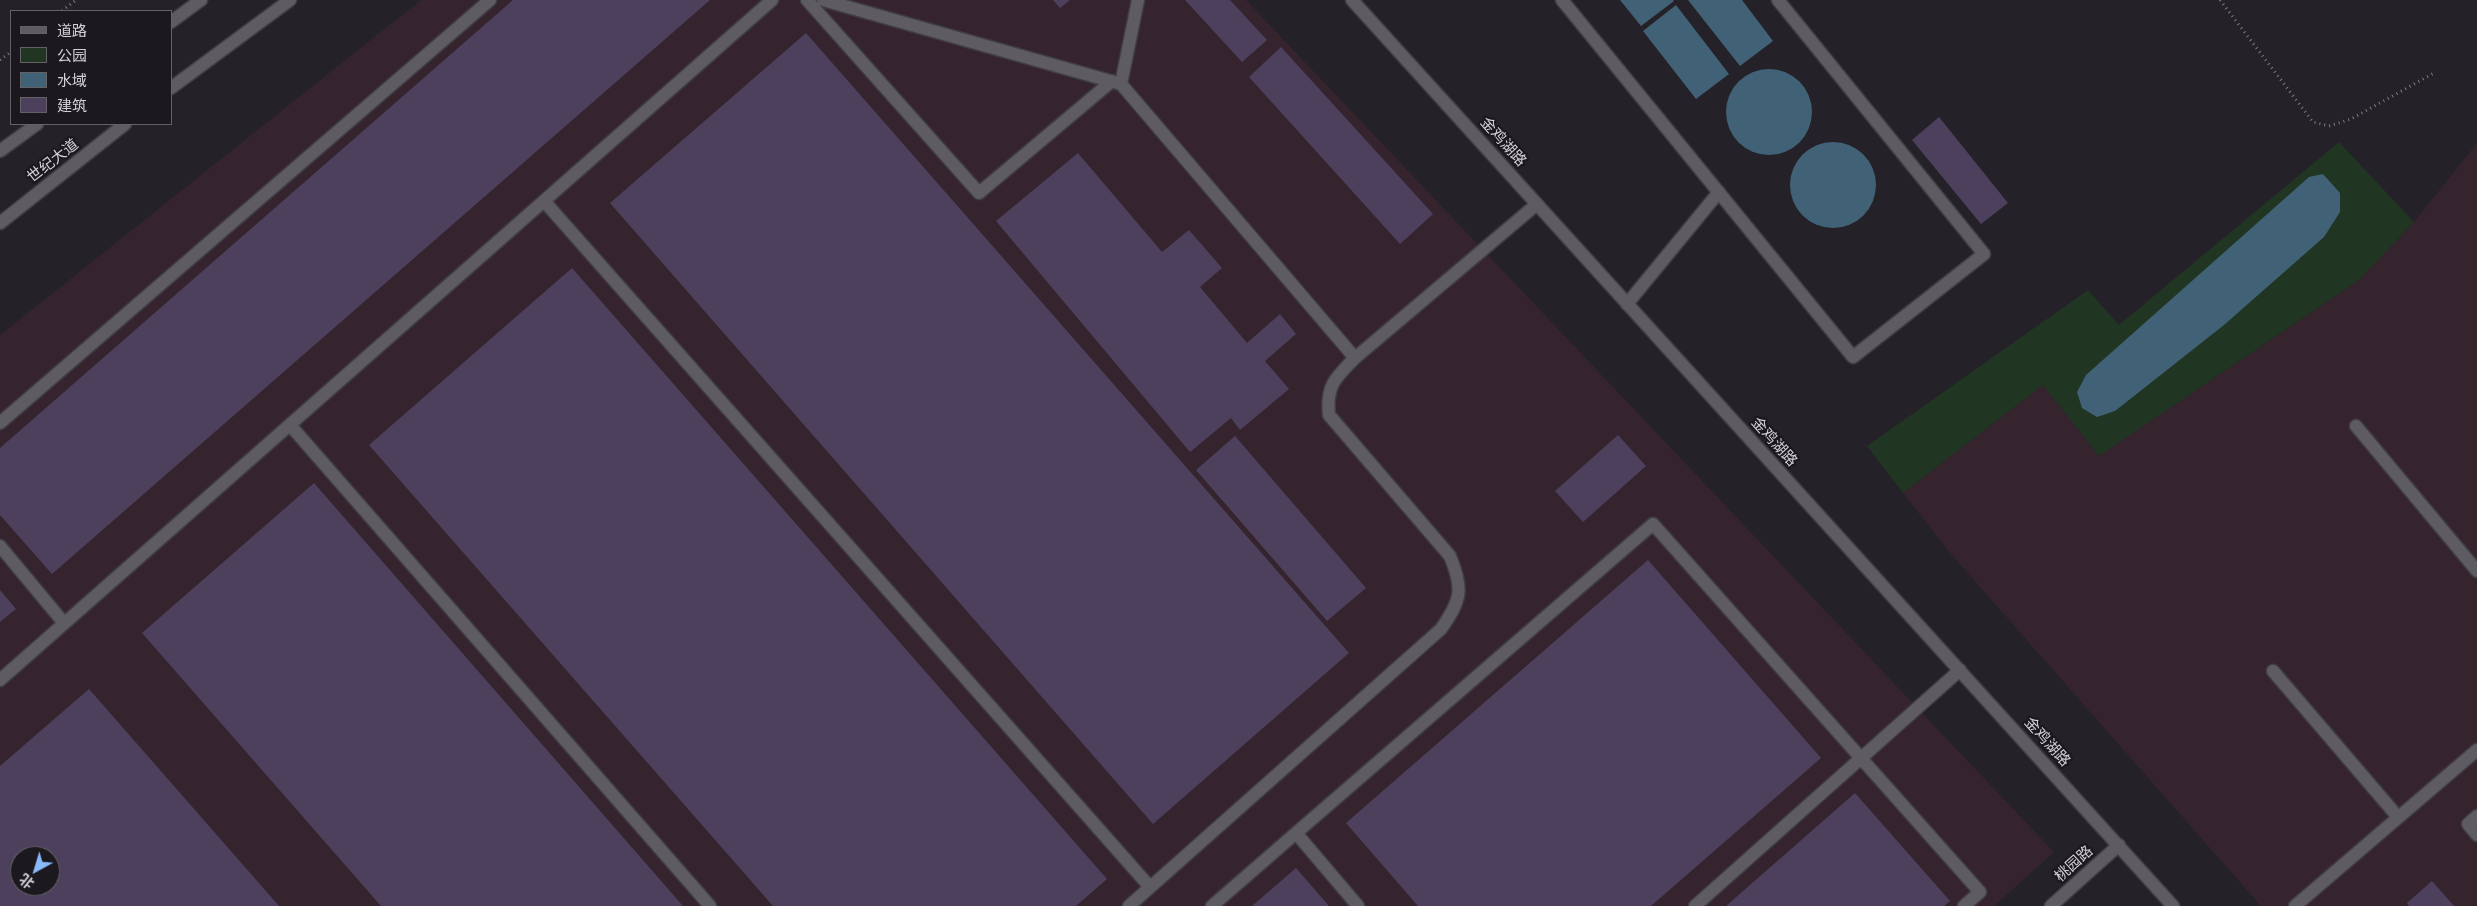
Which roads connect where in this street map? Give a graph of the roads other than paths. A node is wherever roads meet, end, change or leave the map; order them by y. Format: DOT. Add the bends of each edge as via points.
graph roads {
  1 [pos="201,0"];
  2 [pos="290,0"];
  3 [pos="490,0"];
  4 [pos="772,0"];
  5 [pos="807,0"];
  6 [pos="823,0"];
  7 [pos="1138,0"];
  8 [pos="1352,0"];
  9 [pos="1562,0"];
  10 [pos="1778,0"];
  11 [pos="172,21"];
  12 [pos="1117,82"];
  13 [pos="172,87"];
  14 [pos="35,125"];
  15 [pos="124,125"];
  16 [pos="0,151"];
  17 [pos="1718,192"];
  18 [pos="544,201"];
  19 [pos="1536,204"];
  20 [pos="0,223"];
  21 [pos="1627,304"];
  22 [pos="1355,358"];
  23 [pos="0,423"];
  24 [pos="290,425"];
  25 [pos="2356,426"];
  26 [pos="0,546"];
  27 [pos="2477,571"];
  28 [pos="64,623"];
  29 [pos="1960,670"];
  30 [pos="2273,671"];
  31 [pos="0,680"];
  32 [pos="2477,750"];
  33 [pos="1862,758"];
  34 [pos="2477,816"];
  35 [pos="2398,817"];
  36 [pos="1296,834"];
  37 [pos="2477,835"];
  38 [pos="2119,845"];
  39 [pos="1150,887"];
  40 [pos="710,906"];
  41 [pos="1129,906"];
  42 [pos="1212,906"];
  43 [pos="1358,906"];
  44 [pos="1695,906"];
  45 [pos="1964,906"];
  46 [pos="2051,906"];
  47 [pos="2173,906"];
  48 [pos="2295,906"];
  1 -- 11 [label="street"];
  2 -- 13 [label="street"];
  3 -- 23 [label="street"];
  4 -- 18 [label="street"];
  5 -- 12 [label="street" via="978,193"];
  6 -- 12 [label="street"];
  7 -- 12 [label="street"];
  8 -- 19 [label="street, 金鸡湖路"];
  9 -- 17 [label="street"];
  10 -- 17 [label="street" via="1984,254 1853,357"];
  12 -- 22 [label="street"];
  14 -- 16 [label="street"];
  15 -- 20 [label="street, 世纪大道"];
  17 -- 21 [label="street"];
  18 -- 24 [label="street"];
  18 -- 39 [label="street"];
  19 -- 21 [label="street, 金鸡湖路"];
  19 -- 22 [label="street"];
  21 -- 29 [label="street, 金鸡湖路"];
  22 -- 39 [label="street" via="1334,379 1327,398 1329,415 1450,556 1459,578 1459,592 1452,613 1441,629"];
  24 -- 28 [label="street"];
  24 -- 40 [label="street"];
  25 -- 27 [label="street"];
  26 -- 28 [label="street"];
  28 -- 31 [label="street"];
  29 -- 33 [label="street"];
  29 -- 38 [label="street, 金鸡湖路"];
  30 -- 35 [label="street"];
  32 -- 35 [label="street"];
  33 -- 36 [label="street" via="1653,524"];
  33 -- 44 [label="street"];
  33 -- 45 [label="street" via="1980,892"];
  34 -- 37 [label="street" via="2468,824"];
  35 -- 48 [label="street"];
  36 -- 42 [label="street"];
  36 -- 43 [label="street"];
  38 -- 46 [label="street, 桃园路"];
  38 -- 47 [label="street, 金鸡湖路"];
  39 -- 41 [label="street"];
}
